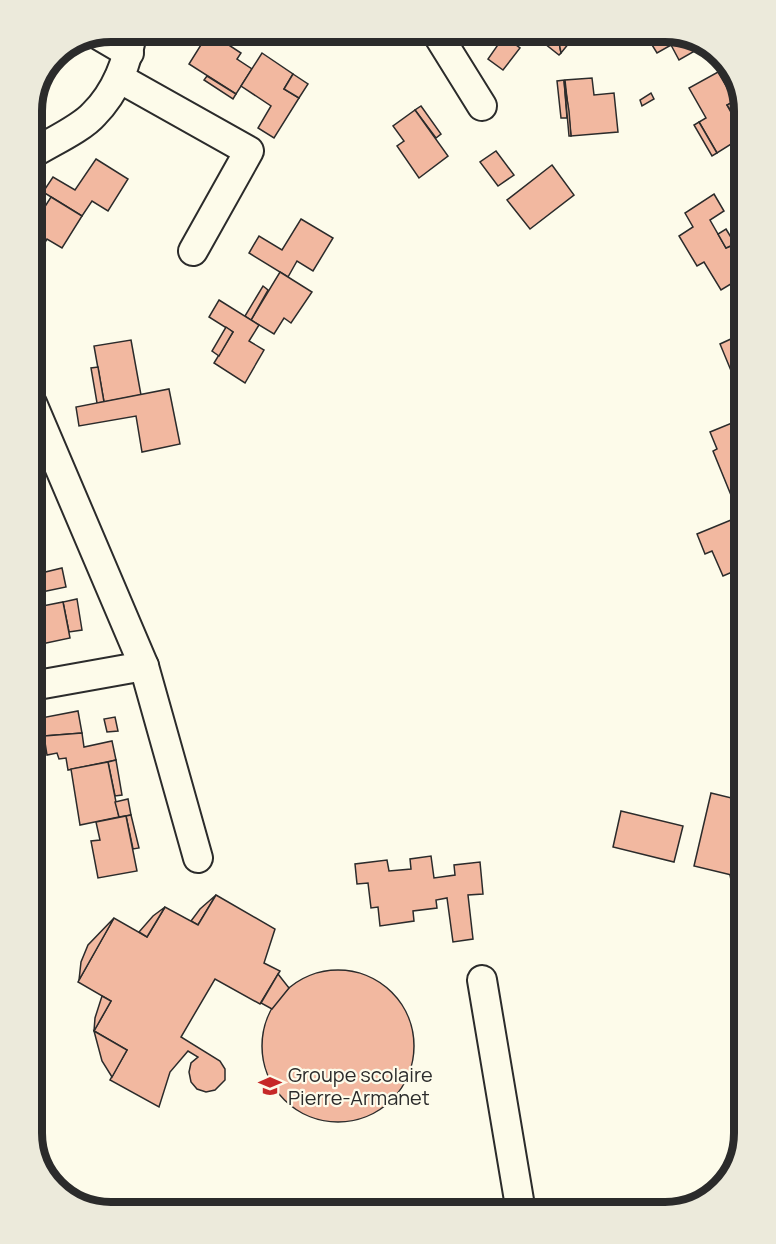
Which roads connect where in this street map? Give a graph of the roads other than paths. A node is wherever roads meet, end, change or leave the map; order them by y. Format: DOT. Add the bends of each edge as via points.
graph roads {
  1 [pos="109,42"];
  2 [pos="442,42"];
  3 [pos="127,54"];
  4 [pos="482,106"];
  5 [pos="42,148"];
  6 [pos="193,250"];
  7 [pos="42,426"];
  8 [pos="144,666"];
  9 [pos="42,684"];
  10 [pos="198,858"];
  11 [pos="482,980"];
  12 [pos="519,1202"];
  1 -- 3 [label="street"];
  2 -- 4 [label="street"];
  3 -- 5 [label="street" via="94,115"];
  3 -- 6 [label="street" via="249,152"];
  7 -- 8 [label="street"];
  8 -- 9 [label="street"];
  8 -- 10 [label="street"];
  11 -- 12 [label="street"];
}
